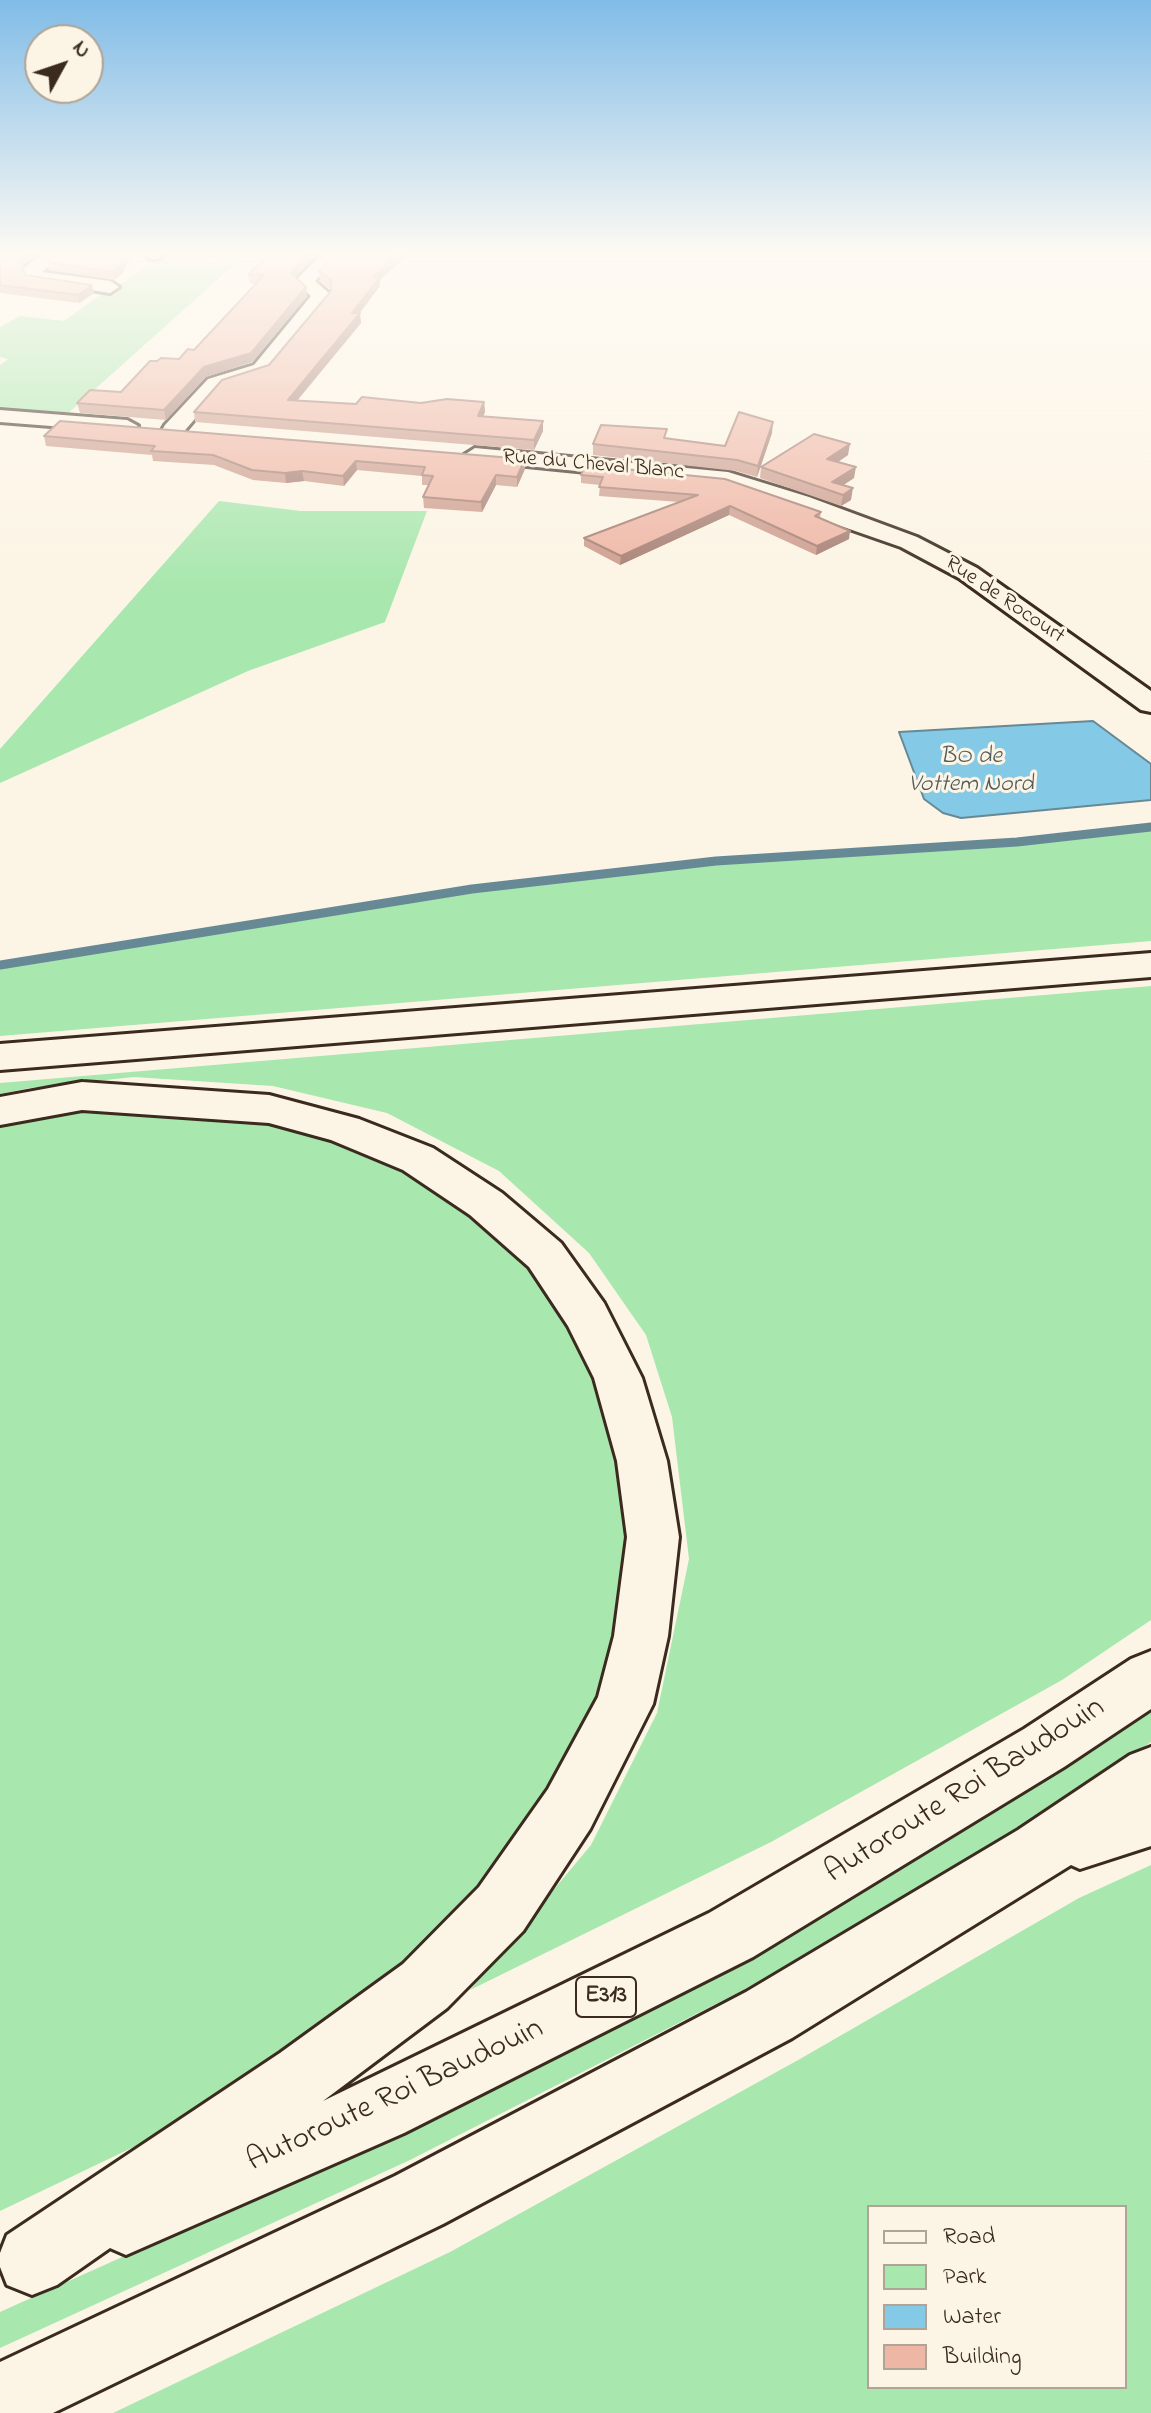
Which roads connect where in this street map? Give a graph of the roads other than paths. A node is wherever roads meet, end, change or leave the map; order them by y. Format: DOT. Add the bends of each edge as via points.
graph roads {
  1 [pos="265,364"];
  2 [pos="0,416"];
  3 [pos="158,429"];
  4 [pos="205,433"];
  5 [pos="457,454"];
  6 [pos="801,502"];
  7 [pos="1151,704"];
  8 [pos="1151,965"];
  9 [pos="0,1057"];
  10 [pos="0,1111"];
  11 [pos="1151,1677"];
  12 [pos="1151,1775"];
  13 [pos="1151,1817"];
  14 [pos="1039,1851"];
  15 [pos="16,2268"];
  16 [pos="0,2400"];
  1 -- 3 [label="street" via="215,383"];
  2 -- 3 [label="street"];
  3 -- 4 [label="street"];
  5 -- 6 [label="street, Rue du Cheval Blanc" via="728,479"];
  6 -- 7 [label="street, Rue de Rocourt" via="909,542 968,573"];
  8 -- 9 [label="highway"];
  10 -- 15 [label="highway" via="82,1096 269,1109 344,1129 418,1159 464,1189 545,1255 587,1316 618,1378 642,1461 653,1537 641,1636 625,1704 569,1809 501,1909 425,1986 303,2076"];
  11 -- 15 [label="highway, Autoroute Roi Baudouin / E313" via="1044,1748 731,1935 381,2110"];
  12 -- 14 [label="highway"];
  13 -- 14 [label="highway"];
  14 -- 16 [label="highway" via="713,2045 419,2200"];
}
